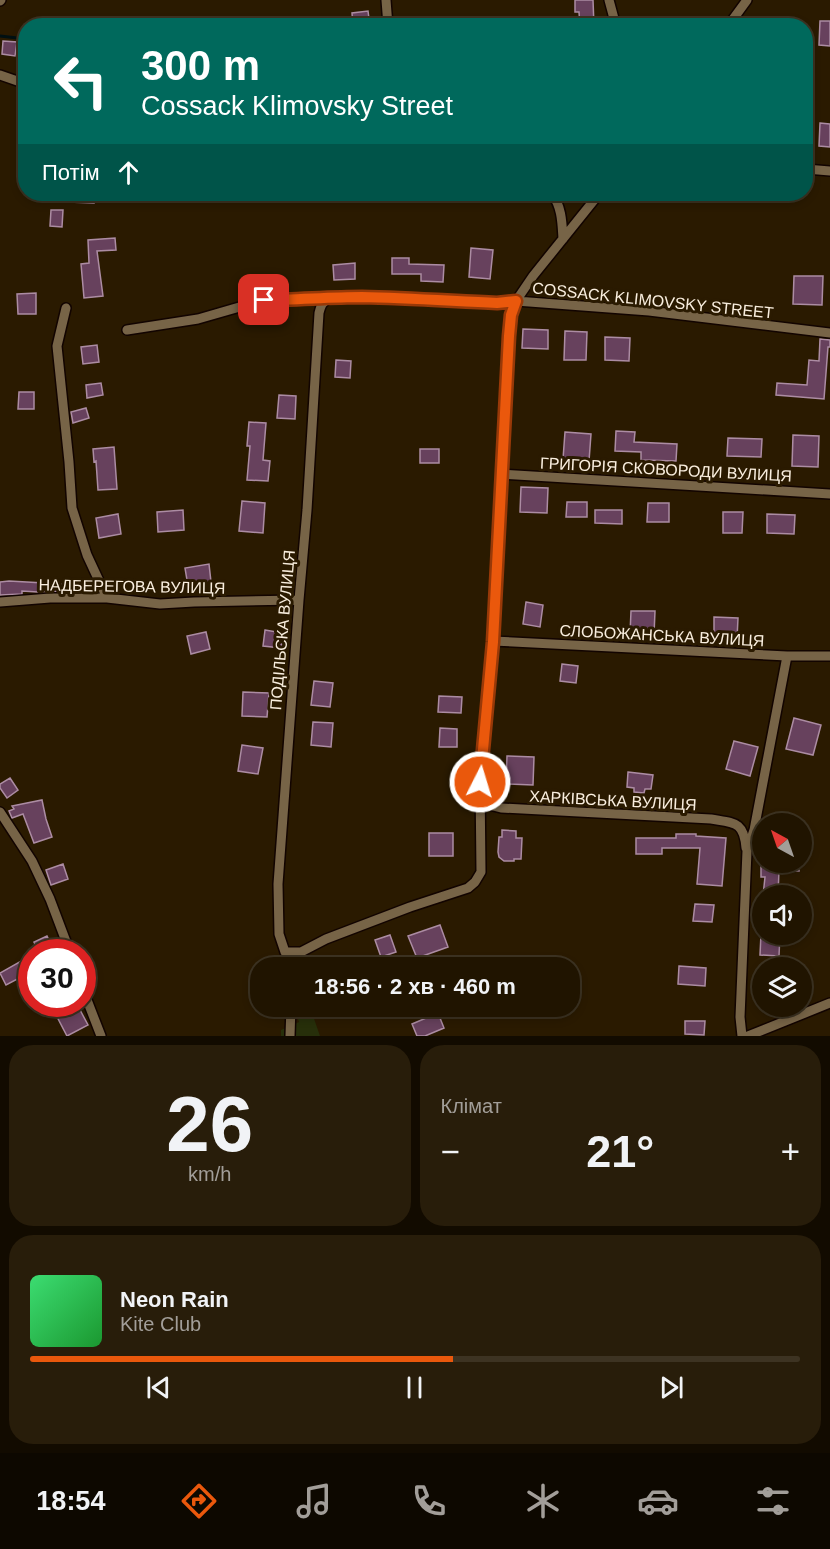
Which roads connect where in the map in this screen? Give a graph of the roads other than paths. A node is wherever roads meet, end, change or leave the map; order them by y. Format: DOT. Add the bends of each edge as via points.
graph roads {
  1 [pos="386,0"];
  2 [pos="609,0"];
  3 [pos="747,0"];
  4 [pos="387,18"];
  5 [pos="614,18"];
  6 [pos="734,18"];
  7 [pos="0,75"];
  8 [pos="18,81"];
  9 [pos="813,170"];
  10 [pos="830,171"];
  11 [pos="557,201"];
  12 [pos="593,201"];
  13 [pos="563,239"];
  14 [pos="330,298"];
  15 [pos="516,301"];
  16 [pos="66,309"];
  17 [pos="127,330"];
  18 [pos="830,333"];
  19 [pos="501,474"];
  20 [pos="830,494"];
  21 [pos="106,598"];
  22 [pos="299,600"];
  23 [pos="0,602"];
  24 [pos="493,642"];
  25 [pos="787,656"];
  26 [pos="830,656"];
  27 [pos="481,800"];
  28 [pos="0,812"];
  29 [pos="747,851"];
  30 [pos="65,939"];
  31 [pos="301,952"];
  32 [pos="299,957"];
  33 [pos="830,1003"];
  34 [pos="94,1017"];
  35 [pos="291,1017"];
  36 [pos="101,1036"];
  37 [pos="290,1036"];
  38 [pos="742,1036"];
  39 [pos="748,1036"];
  1 -- 4 [label="street"];
  2 -- 5 [label="street"];
  3 -- 6 [label="street"];
  7 -- 8 [label="street"];
  9 -- 10 [label="street"];
  11 -- 13 [label="street"];
  12 -- 13 [label="street"];
  13 -- 15 [label="street"];
  14 -- 15 [label="street, COSSACK KLIMOVSKY STREET"];
  14 -- 17 [label="street, COSSACK KLIMOVSKY STREET" via="264,300 198,319"];
  14 -- 22 [label="street, ПОДІЛЬСКА ВУЛИЦЯ" via="321,305 319,313"];
  15 -- 18 [label="street, COSSACK KLIMOVSKY STREET" via="649,311"];
  15 -- 19 [label="street" via="509,336"];
  16 -- 21 [label="street" via="57,346 72,508"];
  19 -- 20 [label="street, ГРИГОРІЯ СКОВОРОДИ ВУЛИЦЯ"];
  19 -- 24 [label="street"];
  21 -- 22 [label="street, НАДБЕРЕГОВА ВУЛИЦЯ" via="160,604"];
  21 -- 23 [label="street, НАДБЕРЕГОВА ВУЛИЦЯ"];
  22 -- 31 [label="street, ПОДІЛЬСКА ВУЛИЦЯ" via="278,884 279,934 285,952"];
  24 -- 25 [label="street, СЛОБОЖАНСЬКА ВУЛИЦЯ"];
  24 -- 27 [label="street"];
  25 -- 26 [label="street, СЛОБОЖАНСЬКА ВУЛИЦЯ"];
  25 -- 29 [label="street"];
  27 -- 29 [label="street, ХАРКІВСЬКА ВУЛИЦЯ" via="493,806 524,810 732,822 744,832"];
  27 -- 31 [label="street" via="481,872 468,888 326,939"];
  28 -- 30 [label="street" via="32,861"];
  29 -- 38 [label="street"];
  31 -- 32 [label="street"];
  33 -- 39 [label="street"];
  34 -- 36 [label="street"];
  35 -- 37 [label="street"];
}
